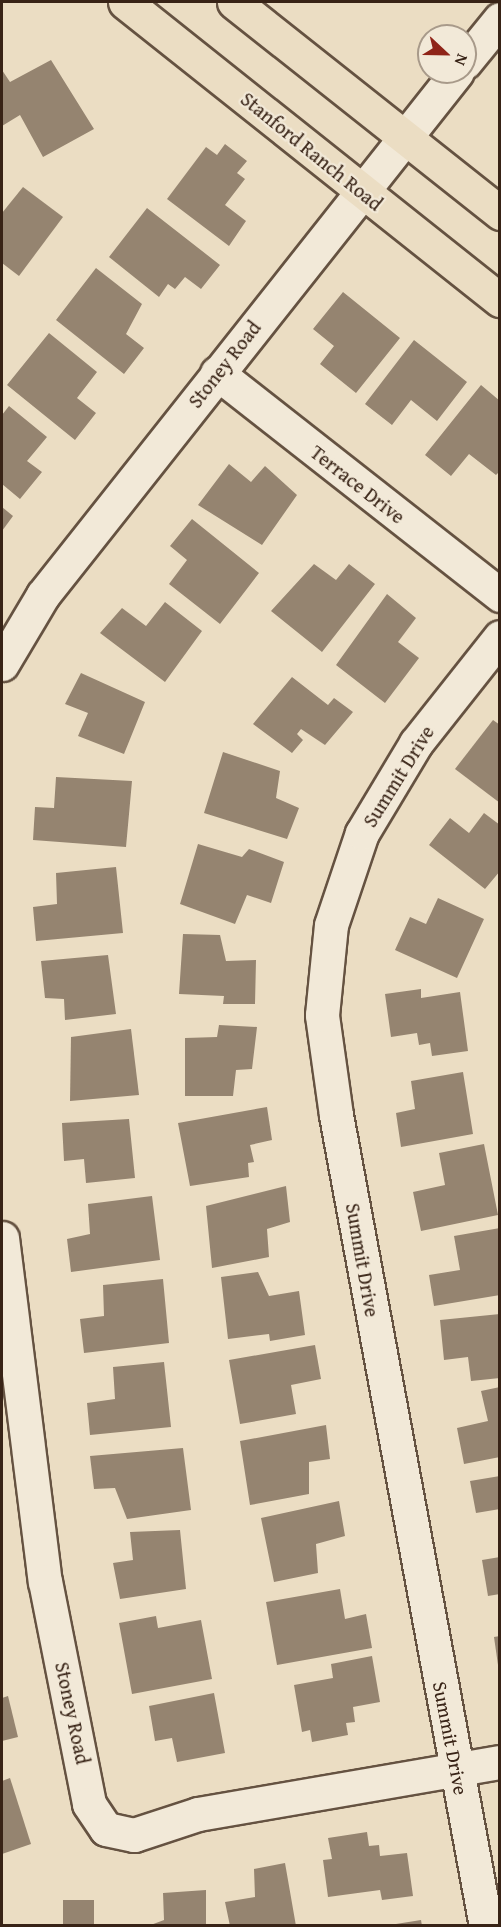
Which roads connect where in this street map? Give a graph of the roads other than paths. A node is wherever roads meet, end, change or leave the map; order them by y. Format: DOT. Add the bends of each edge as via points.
graph roads {
  1 [pos="125,2"];
  2 [pos="234,2"];
  3 [pos="500,19"];
  4 [pos="477,47"];
  5 [pos="447,84"];
  6 [pos="405,137"];
  7 [pos="362,191"];
  8 [pos="500,213"];
  9 [pos="500,300"];
  10 [pos="217,373"];
  11 [pos="500,595"];
  12 [pos="500,637"];
  13 [pos="5,648"];
  14 [pos="2,1238"];
  15 [pos="500,1762"];
  16 [pos="456,1769"];
  17 [pos="486,1926"];
  1 -- 7 [label="main road, Stanford Ranch Road"];
  2 -- 6 [label="main road"];
  3 -- 4 [label="street"];
  5 -- 6 [label="street, Stoney Road"];
  6 -- 7 [label="street, Stoney Road"];
  6 -- 8 [label="main road"];
  7 -- 9 [label="main road, Stanford Ranch Road"];
  7 -- 10 [label="street, Stoney Road"];
  10 -- 11 [label="street, Terrace Drive"];
  10 -- 13 [label="street, Stoney Road"];
  12 -- 16 [label="street, Summit Drive" via="416,743 362,834 331,925 322,1015"];
  14 -- 16 [label="street, Stoney Road" via="45,1581 89,1804 97,1819 106,1829 134,1835 198,1814"];
  15 -- 16 [label="street, Stoney Road"];
  16 -- 17 [label="street, Summit Drive"];
}
